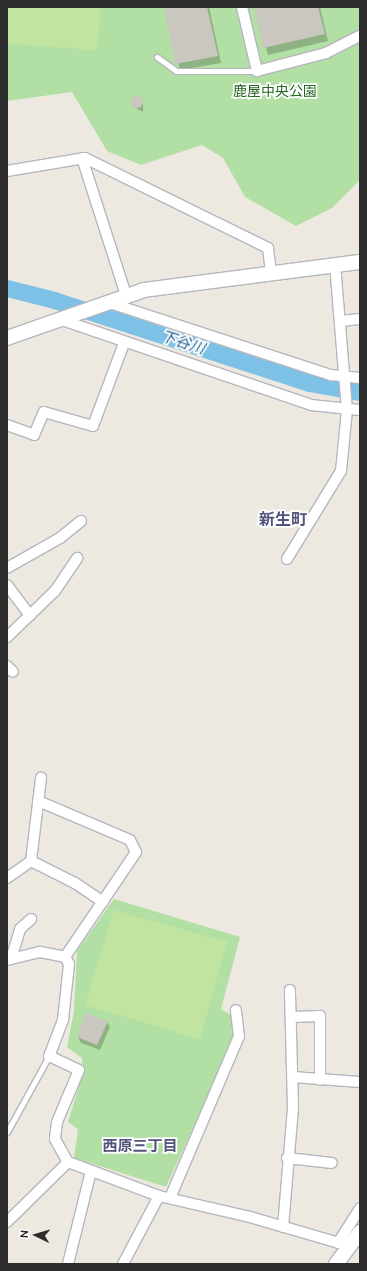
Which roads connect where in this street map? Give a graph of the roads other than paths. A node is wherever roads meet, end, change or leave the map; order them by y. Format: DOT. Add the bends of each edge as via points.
graph roads {
  1 [pos="242,7"];
  2 [pos="360,36"];
  3 [pos="157,58"];
  4 [pos="257,71"];
  5 [pos="82,158"];
  6 [pos="7,171"];
  7 [pos="360,262"];
  8 [pos="335,265"];
  9 [pos="271,272"];
  10 [pos="126,295"];
  11 [pos="101,303"];
  12 [pos="62,318"];
  13 [pos="360,319"];
  14 [pos="341,321"];
  15 [pos="7,338"];
  16 [pos="124,343"];
  17 [pos="360,378"];
  18 [pos="347,379"];
  19 [pos="348,410"];
  20 [pos="360,410"];
  21 [pos="7,425"];
  22 [pos="81,521"];
  23 [pos="77,558"];
  24 [pos="287,559"];
  25 [pos="7,568"];
  26 [pos="7,586"];
  27 [pos="30,615"];
  28 [pos="7,637"];
  29 [pos="41,778"];
  30 [pos="38,801"];
  31 [pos="31,861"];
  32 [pos="7,878"];
  33 [pos="103,902"];
  34 [pos="31,919"];
  35 [pos="65,956"];
  36 [pos="9,960"];
  37 [pos="290,990"];
  38 [pos="236,1010"];
  39 [pos="293,1017"];
  40 [pos="49,1056"];
  41 [pos="293,1078"];
  42 [pos="320,1080"];
  43 [pos="360,1082"];
  44 [pos="7,1132"];
  45 [pos="287,1158"];
  46 [pos="68,1162"];
  47 [pos="332,1163"];
  48 [pos="91,1171"];
  49 [pos="159,1196"];
  50 [pos="170,1198"];
  51 [pos="360,1208"];
  52 [pos="7,1222"];
  53 [pos="283,1227"];
  54 [pos="360,1232"];
  55 [pos="344,1245"];
  56 [pos="68,1264"];
  57 [pos="123,1264"];
  58 [pos="336,1264"];
  1 -- 4 [label="street"];
  2 -- 4 [label="street" via="326,53"];
  3 -- 4 [label="lane" via="176,71"];
  5 -- 6 [label="street"];
  5 -- 9 [label="street" via="268,248"];
  5 -- 10 [label="street"];
  7 -- 8 [label="street"];
  8 -- 9 [label="street"];
  8 -- 14 [label="street"];
  9 -- 10 [label="street"];
  10 -- 11 [label="street"];
  11 -- 12 [label="street"];
  11 -- 18 [label="street"];
  12 -- 15 [label="street"];
  12 -- 16 [label="street"];
  13 -- 14 [label="street"];
  14 -- 18 [label="street"];
  16 -- 19 [label="street" via="311,405"];
  16 -- 21 [label="street" via="93,426 44,412 34,435"];
  17 -- 18 [label="street"];
  18 -- 19 [label="street"];
  19 -- 20 [label="street"];
  19 -- 24 [label="street" via="341,471"];
  22 -- 25 [label="street" via="60,538"];
  23 -- 27 [label="street" via="55,591"];
  26 -- 27 [label="street"];
  27 -- 28 [label="street"];
  29 -- 30 [label="street"];
  30 -- 31 [label="street"];
  30 -- 33 [label="street" via="130,840 136,852"];
  31 -- 32 [label="street" via="22,864"];
  31 -- 33 [label="street" via="75,883"];
  33 -- 35 [label="street"];
  34 -- 36 [label="street" via="20,929"];
  35 -- 36 [label="street" via="40,952"];
  35 -- 40 [label="street" via="69,964 63,1020"];
  37 -- 39 [label="street"];
  38 -- 50 [label="street" via="239,1036"];
  39 -- 41 [label="street"];
  39 -- 42 [label="street" via="320,1016"];
  40 -- 44 [label="lane"];
  40 -- 46 [label="street" via="79,1070 57,1122 55,1139"];
  41 -- 42 [label="street"];
  41 -- 45 [label="street"];
  42 -- 43 [label="street"];
  45 -- 47 [label="street"];
  45 -- 53 [label="street"];
  46 -- 48 [label="street"];
  46 -- 52 [label="street"];
  48 -- 49 [label="street"];
  48 -- 56 [label="street"];
  49 -- 50 [label="street"];
  49 -- 57 [label="street"];
  50 -- 53 [label="street"];
  51 -- 55 [label="street"];
  53 -- 55 [label="street"];
  54 -- 55 [label="street"];
  55 -- 58 [label="street"];
}
